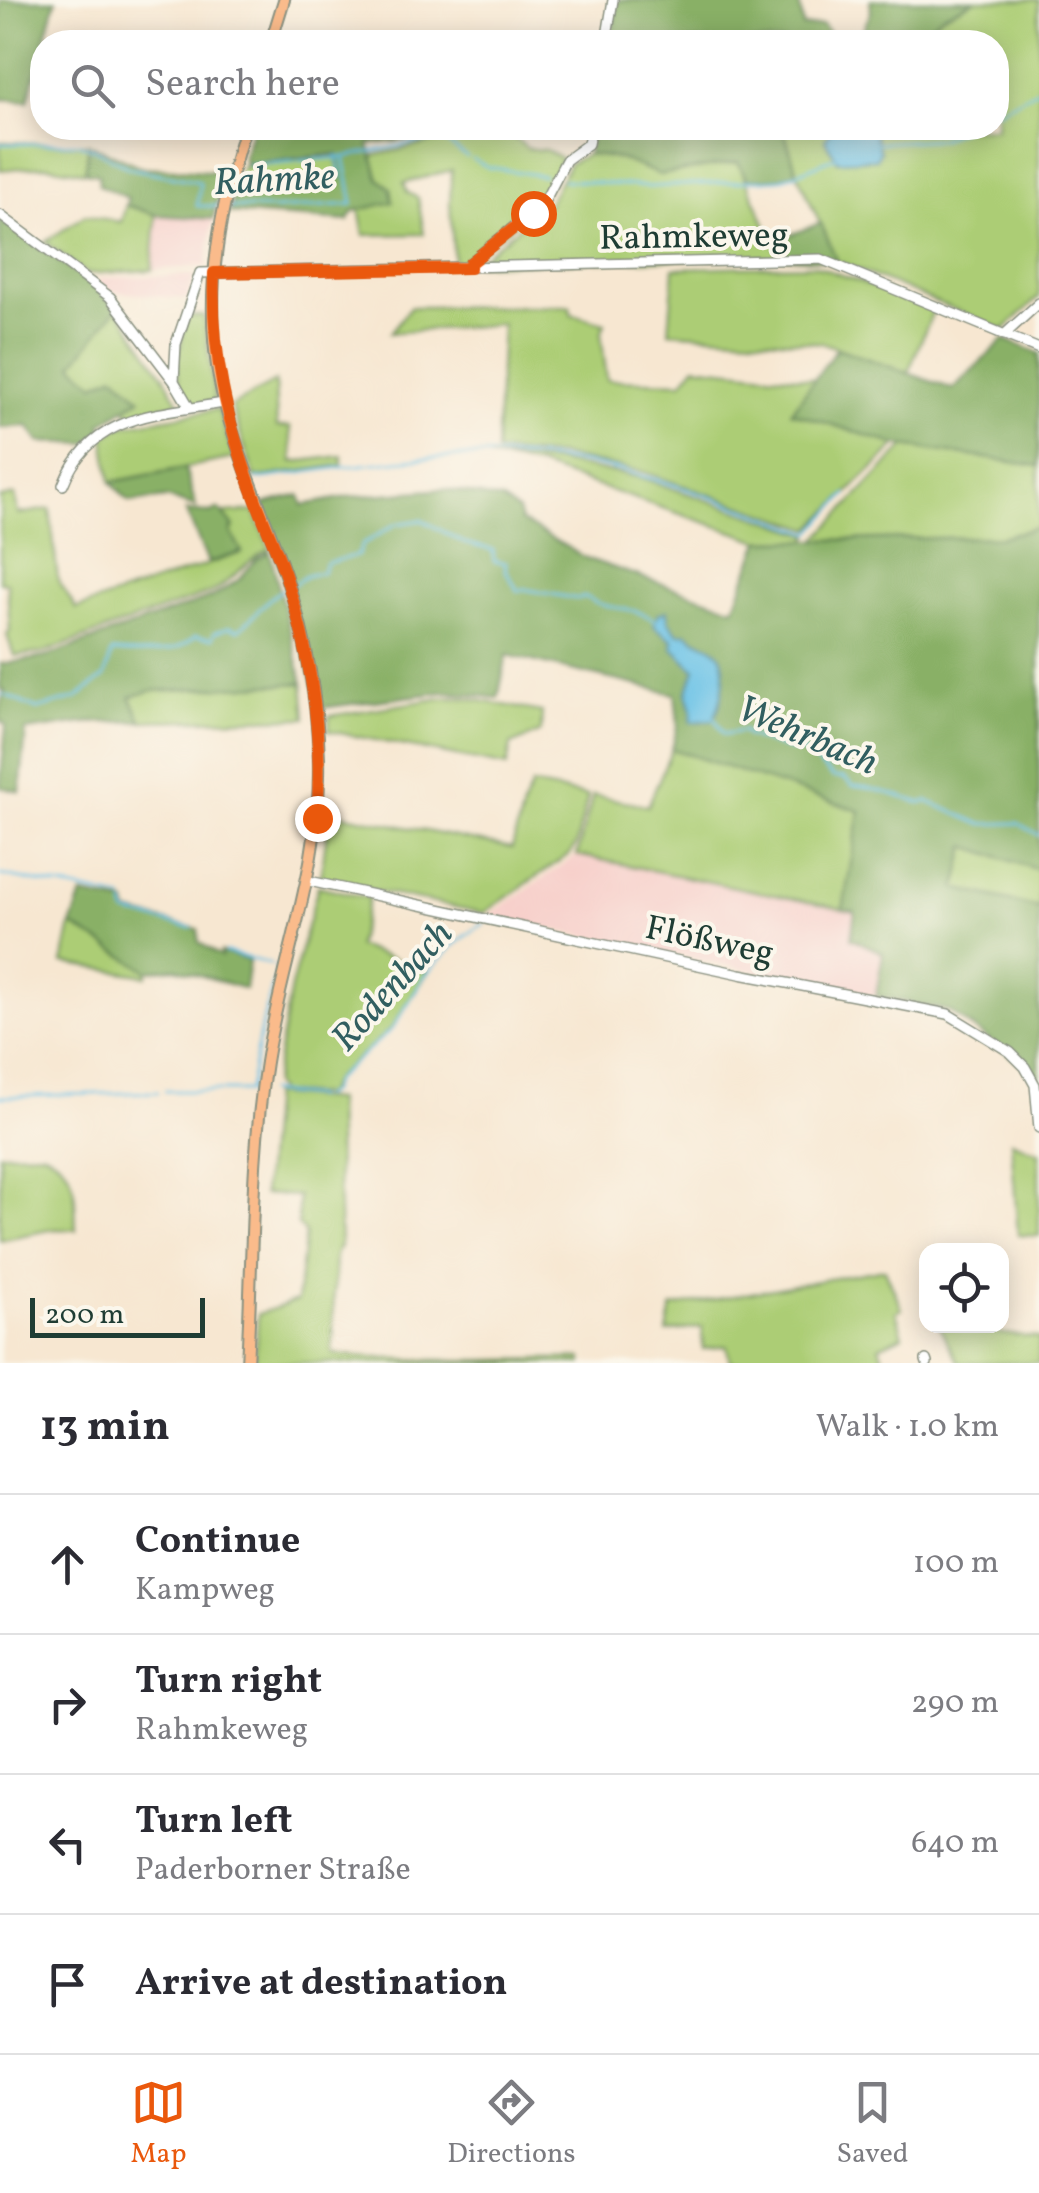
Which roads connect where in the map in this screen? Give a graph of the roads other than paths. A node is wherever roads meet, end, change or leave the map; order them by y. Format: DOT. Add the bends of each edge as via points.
graph roads {
  1 [pos="284,0"];
  2 [pos="613,0"];
  3 [pos="275,30"];
  4 [pos="608,30"];
  5 [pos="242,140"];
  6 [pos="589,140"];
  7 [pos="0,215"];
  8 [pos="470,268"];
  9 [pos="214,273"];
  10 [pos="1039,303"];
  11 [pos="1004,334"];
  12 [pos="1039,349"];
  13 [pos="174,381"];
  14 [pos="224,403"];
  15 [pos="190,408"];
  16 [pos="63,485"];
  17 [pos="308,882"];
  18 [pos="1039,1128"];
  19 [pos="247,1363"];
  1 -- 3 [label="main road"];
  2 -- 4 [label="street"];
  5 -- 9 [label="main road"];
  6 -- 8 [label="street" via="566,160 544,202"];
  7 -- 13 [label="street" via="110,296"];
  8 -- 9 [label="street, Rahmkeweg"];
  8 -- 11 [label="street, Rahmkeweg" via="821,259"];
  9 -- 13 [label="street" via="200,273 176,344"];
  9 -- 14 [label="main road"];
  10 -- 11 [label="street"];
  11 -- 12 [label="street, Rahmkeweg"];
  13 -- 15 [label="street"];
  14 -- 15 [label="street"];
  14 -- 17 [label="main road" via="288,584 310,674 319,793"];
  15 -- 16 [label="street" via="113,426 74,463"];
  17 -- 18 [label="street, Flößweg" via="948,1014 1025,1068 1035,1085"];
  17 -- 19 [label="main road" via="261,1092"];
}
